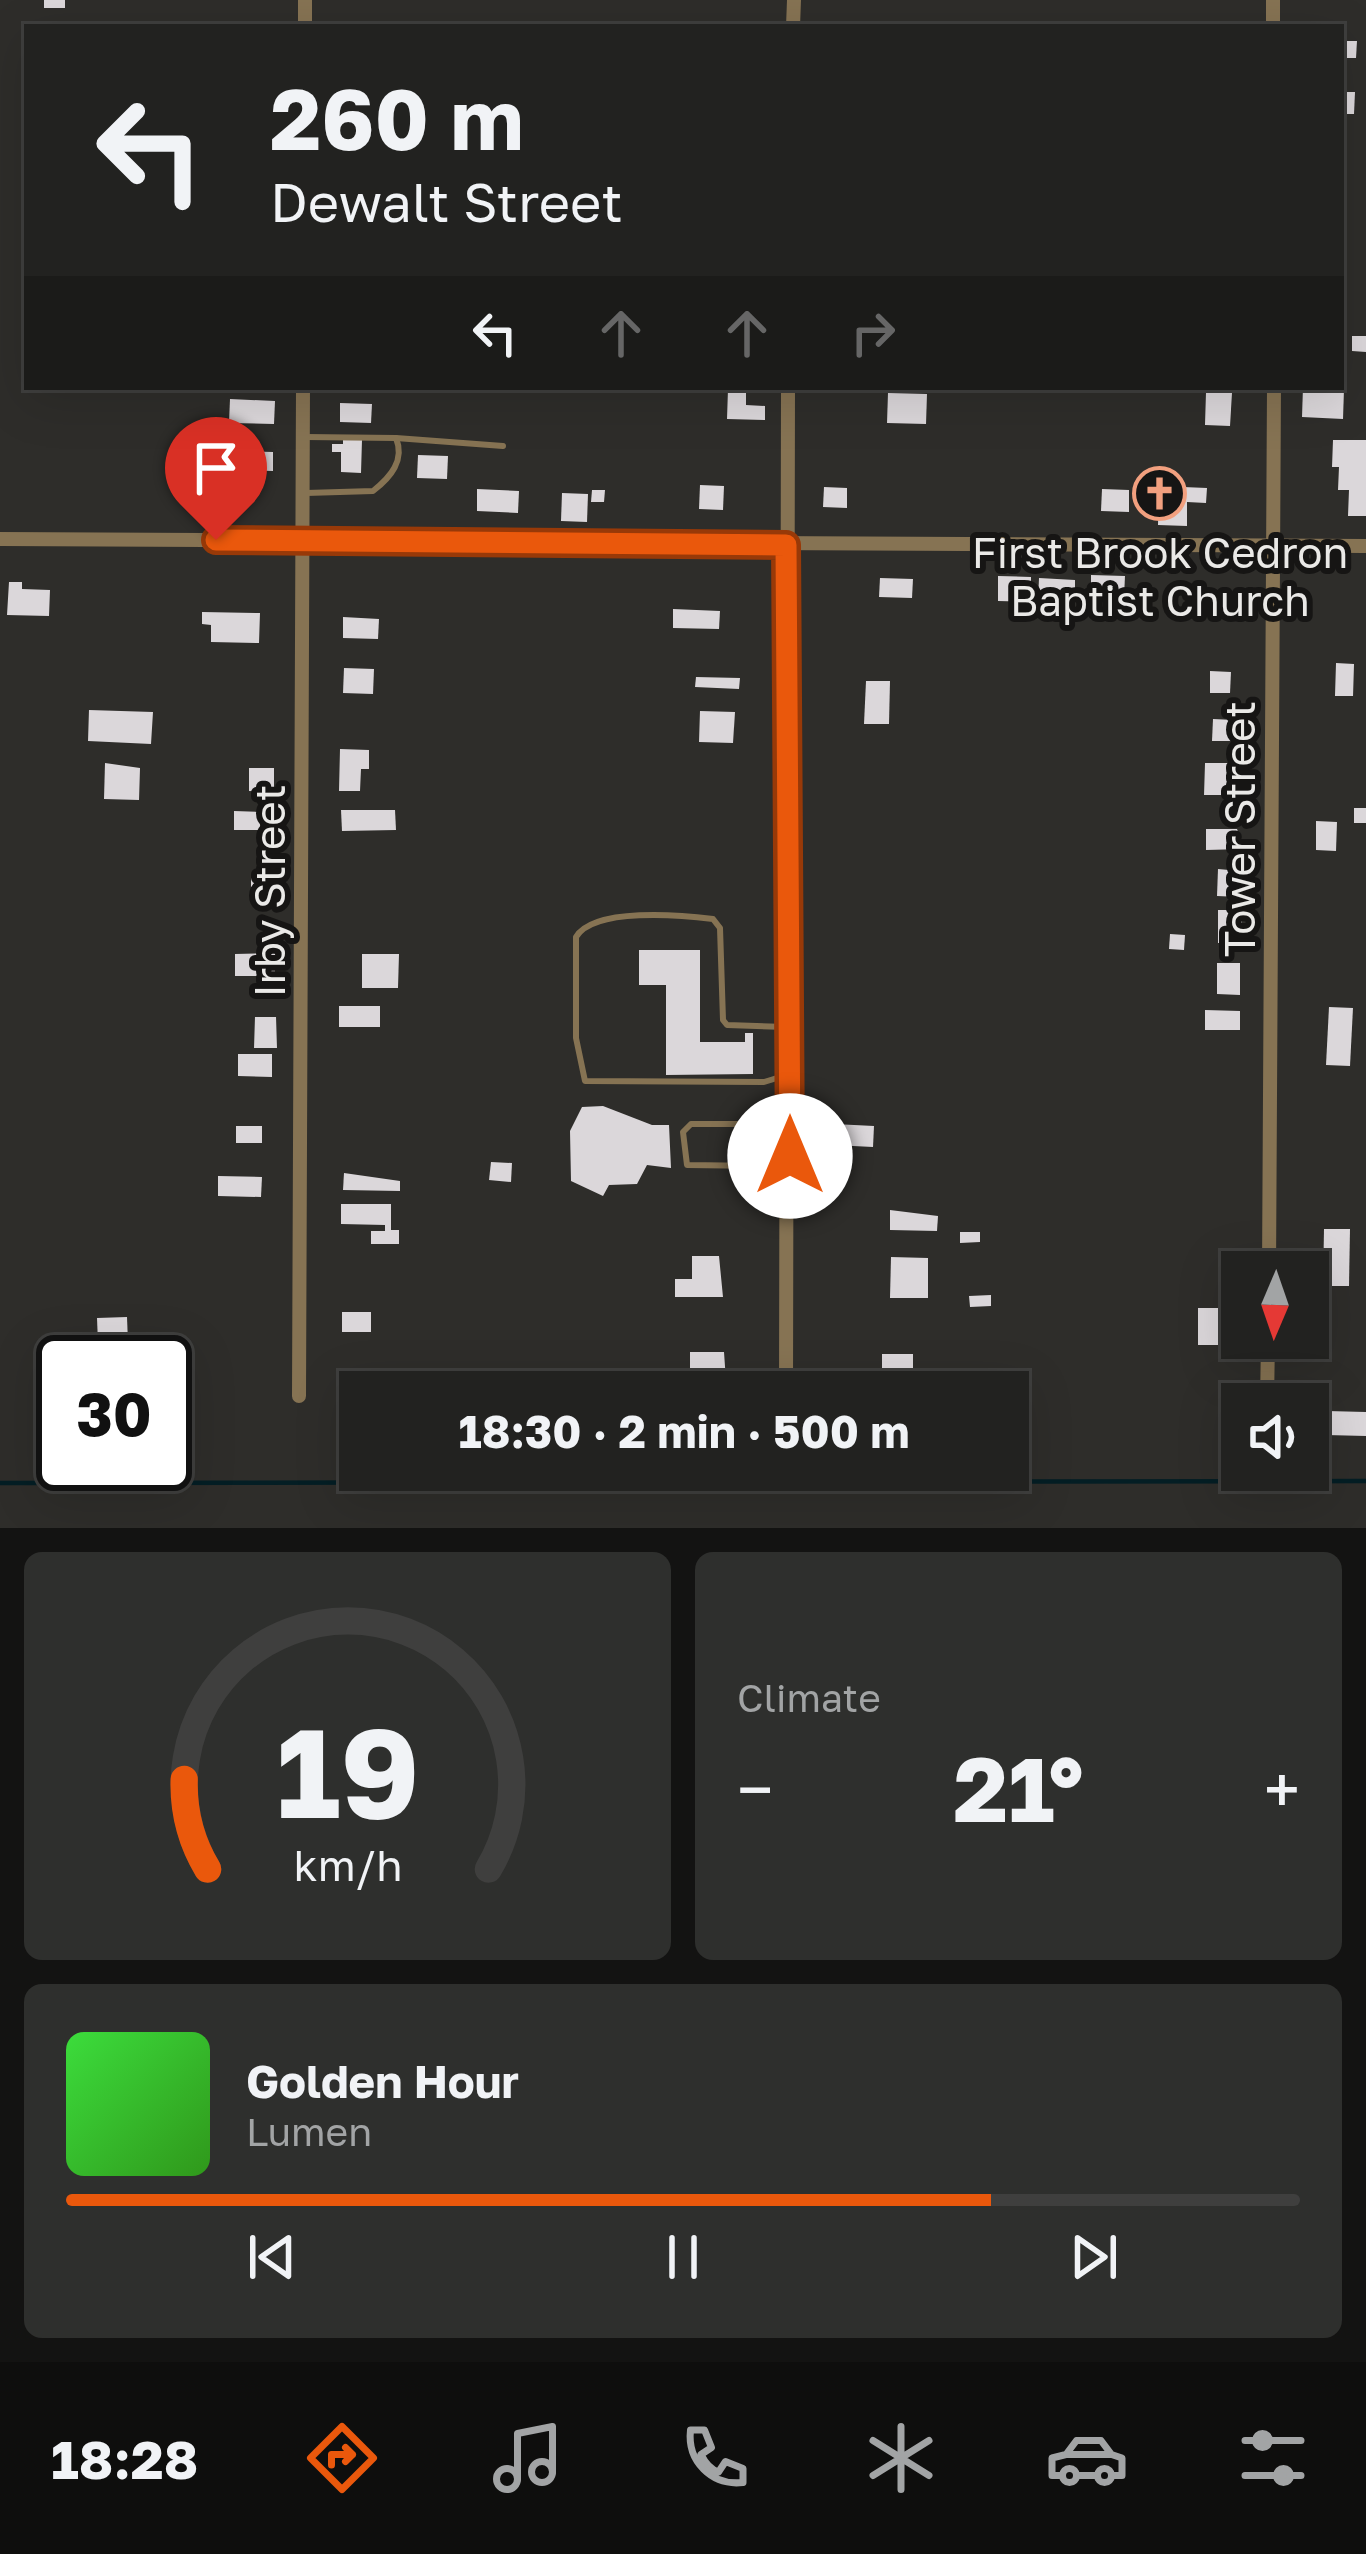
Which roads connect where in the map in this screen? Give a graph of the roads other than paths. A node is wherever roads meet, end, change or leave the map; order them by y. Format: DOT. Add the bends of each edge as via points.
graph roads {
  1 [pos="303,390"];
  2 [pos="788,390"];
  3 [pos="1274,390"];
  4 [pos="303,437"];
  5 [pos="396,438"];
  6 [pos="503,446"];
  7 [pos="303,493"];
  8 [pos="0,539"];
  9 [pos="303,541"];
  10 [pos="786,545"];
  11 [pos="1275,546"];
  12 [pos="1366,546"];
  13 [pos="790,1027"];
  14 [pos="790,1074"];
  15 [pos="790,1108"];
  16 [pos="766,1166"];
  17 [pos="1269,1251"];
  18 [pos="786,1371"];
  19 [pos="298,1396"];
  1 -- 4 [label="street, Irby Street"];
  2 -- 10 [label="street"];
  3 -- 11 [label="street, Tower Street"];
  4 -- 5 [label="lane"];
  4 -- 7 [label="street, Irby Street"];
  5 -- 6 [label="lane"];
  5 -- 7 [label="lane" via="397,461 374,491"];
  7 -- 9 [label="street, Irby Street"];
  8 -- 9 [label="street"];
  9 -- 10 [label="street"];
  9 -- 19 [label="street, Irby Street"];
  10 -- 11 [label="street"];
  10 -- 13 [label="street"];
  11 -- 12 [label="street"];
  11 -- 17 [label="street, Tower Street"];
  13 -- 14 [label="street"];
  13 -- 14 [label="lane" via="723,1020 720,928 713,919 614,915 584,925 575,937 585,1081 764,1082"];
  14 -- 15 [label="street"];
  15 -- 16 [label="lane" via="752,1124 691,1124 683,1132 686,1165"];
  15 -- 18 [label="street"];
}
